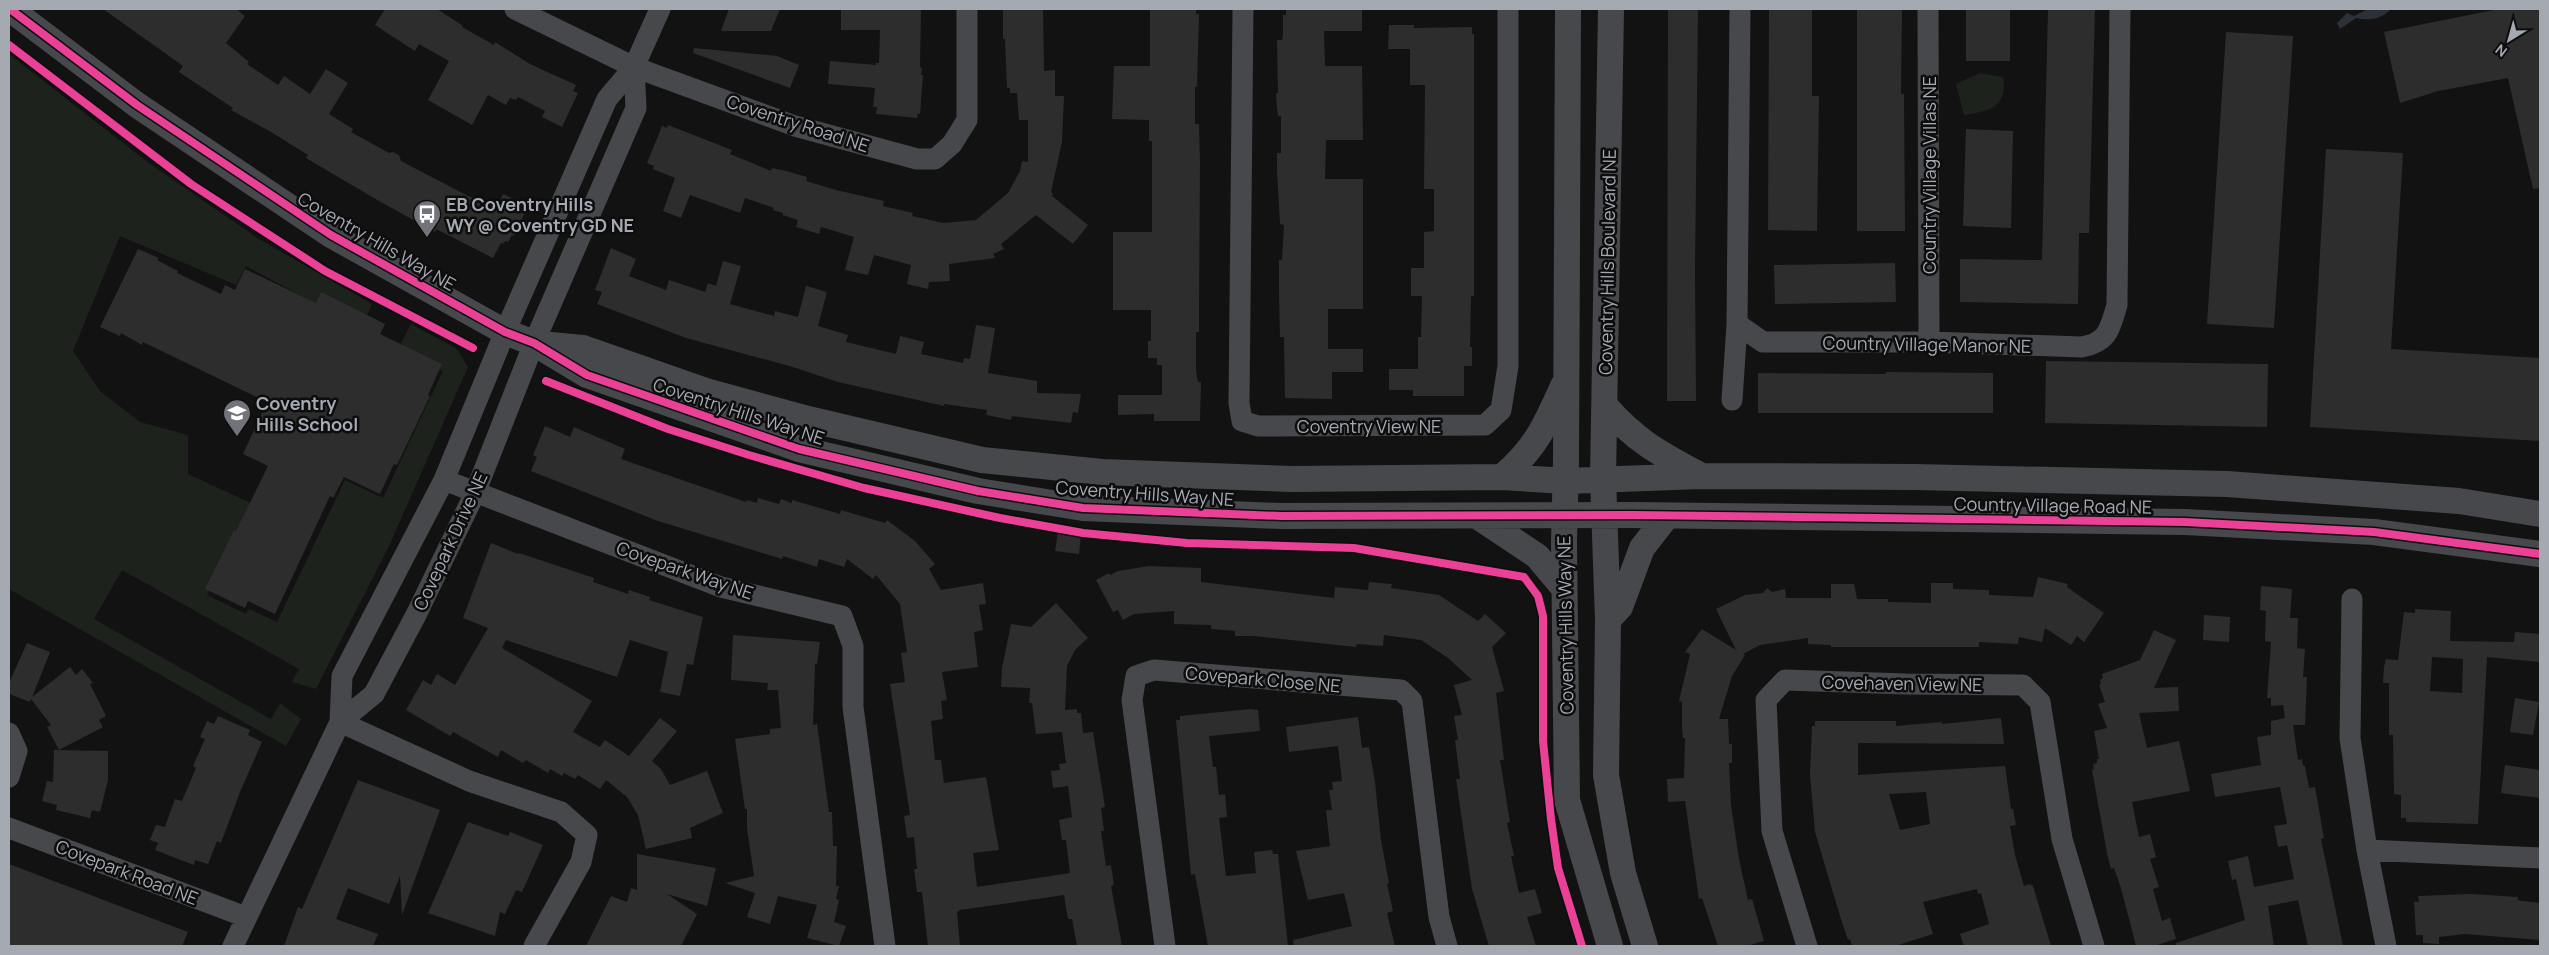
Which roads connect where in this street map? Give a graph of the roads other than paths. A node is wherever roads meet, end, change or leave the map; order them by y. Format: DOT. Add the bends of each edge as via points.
graph roads {
  1 [pos="10,9"];
  2 [pos="515,9"];
  3 [pos="660,9"];
  4 [pos="967,9"];
  5 [pos="1243,9"];
  6 [pos="1508,9"];
  7 [pos="1568,9"];
  8 [pos="1611,9"];
  9 [pos="1740,9"];
  10 [pos="1928,9"];
  11 [pos="2120,9"];
  12 [pos="634,67"];
  13 [pos="1737,324"];
  14 [pos="505,332"];
  15 [pos="1929,342"];
  16 [pos="534,343"];
  17 [pos="1567,377"];
  18 [pos="1732,400"];
  19 [pos="1605,406"];
  20 [pos="1701,476"];
  21 [pos="1502,477"];
  22 [pos="1603,478"];
  23 [pos="444,480"];
  24 [pos="1566,481"];
  25 [pos="474,493"];
  26 [pos="2540,514"];
  27 [pos="1565,515"];
  28 [pos="1477,516"];
  29 [pos="1604,516"];
  30 [pos="1668,516"];
  31 [pos="2540,554"];
  32 [pos="1564,588"];
  33 [pos="2352,599"];
  34 [pos="1608,620"];
  35 [pos="340,722"];
  36 [pos="9,733"];
  37 [pos="9,777"];
  38 [pos="9,828"];
  39 [pos="2367,850"];
  40 [pos="2540,858"];
  41 [pos="246,917"];
  42 [pos="233,946"];
  43 [pos="534,946"];
  44 [pos="885,946"];
  45 [pos="1165,946"];
  46 [pos="1447,946"];
  47 [pos="1610,946"];
  48 [pos="1645,946"];
  49 [pos="1807,946"];
  50 [pos="2094,946"];
  51 [pos="2386,946"];
  1 -- 14 [label="street, Coventry Hills Way NE" via="137,106 331,235"];
  2 -- 12 [label="street, Coventry Road NE"];
  3 -- 12 [label="street"];
  4 -- 12 [label="street, Coventry Road NE" via="967,120 952,144 935,159 917,159 795,126"];
  5 -- 6 [label="street, Coventry View NE" via="1239,403 1242,421 1258,426 1486,425 1501,410 1508,366"];
  7 -- 17 [label="street"];
  8 -- 19 [label="street, Coventry Hills Boulevard NE"];
  9 -- 13 [label="street"];
  10 -- 15 [label="street, Country Village Villas NE"];
  11 -- 15 [label="street, Country Village Manor NE" via="2117,288 2110,330 2095,345 2082,346"];
  12 -- 14 [label="street, Covepark Drive NE" via="607,99"];
  12 -- 16 [label="street, Covepark Drive NE" via="636,108"];
  13 -- 15 [label="street, Country Village Manor NE" via="1764,342"];
  13 -- 18 [label="street"];
  14 -- 16 [label="street, Coventry Hills Way NE"];
  14 -- 23 [label="street, Covepark Drive NE"];
  16 -- 21 [label="street, Coventry Hills Way NE" via="583,348 706,391 780,412 982,460 1102,472 1292,480"];
  16 -- 25 [label="street, Covepark Drive NE"];
  16 -- 28 [label="street, Coventry Hills Way NE" via="587,376 799,449 978,491 1084,508 1281,516"];
  17 -- 21 [label="street" via="1535,444"];
  17 -- 24 [label="street"];
  19 -- 20 [label="street" via="1643,444"];
  19 -- 22 [label="street, Coventry Hills Boulevard NE"];
  20 -- 22 [label="street, Country Village Road NE"];
  20 -- 26 [label="street, Country Village Road NE" via="2227,484 2459,501"];
  21 -- 24 [label="street, Coventry Hills Way NE"];
  22 -- 24 [label="street, Country Village Road NE"];
  22 -- 29 [label="street, Coventry Hills Boulevard NE"];
  23 -- 25 [label="street, Covepark Way NE"];
  23 -- 35 [label="street, Covepark Drive NE" via="342,676"];
  24 -- 27 [label="street"];
  25 -- 35 [label="street, Covepark Drive NE" via="374,694"];
  25 -- 44 [label="street, Covepark Way NE" via="721,587 842,616 853,646 853,707"];
  27 -- 28 [label="street, Coventry Hills Way NE"];
  27 -- 29 [label="street, Country Village Road NE"];
  27 -- 32 [label="street, Coventry Hills Way NE"];
  28 -- 32 [label="street" via="1537,556"];
  29 -- 30 [label="street, Country Village Road NE"];
  29 -- 34 [label="street"];
  30 -- 31 [label="street, Country Village Road NE" via="2185,522 2374,532"];
  30 -- 34 [label="street" via="1642,548 1620,607"];
  32 -- 47 [label="street, Coventry Hills Way NE" via="1567,800"];
  33 -- 39 [label="street" via="2350,738"];
  34 -- 48 [label="street" via="1606,775 1623,873"];
  35 -- 41 [label="street, Covepark Drive NE"];
  35 -- 43 [label="street" via="469,781 561,812 587,835 581,862"];
  36 -- 37 [label="street" via="17,751"];
  38 -- 41 [label="street, Covepark Road NE"];
  39 -- 40 [label="street"];
  39 -- 51 [label="street"];
  41 -- 42 [label="street, Covepark Drive NE"];
  45 -- 46 [label="street, Covepark Close NE" via="1132,700 1136,676 1154,670 1400,690 1412,701 1439,917"];
  49 -- 50 [label="street, Covehaven View NE" via="1772,830 1766,700 1785,680 2023,685 2040,702 2062,840"];
}
